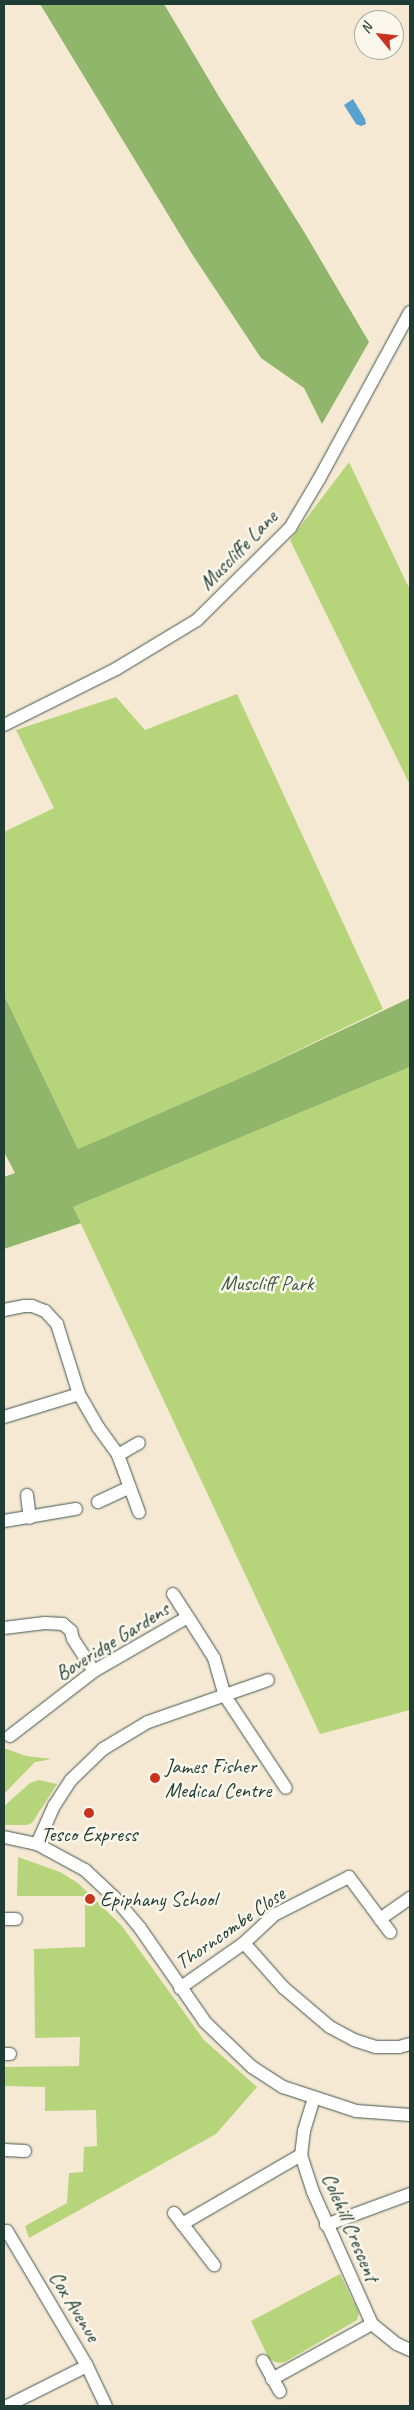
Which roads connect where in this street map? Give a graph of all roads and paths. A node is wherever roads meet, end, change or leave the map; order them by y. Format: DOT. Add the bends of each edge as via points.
graph roads {
  1 [pos="410,312"];
  2 [pos="4,725"];
  3 [pos="4,1310"];
  4 [pos="79,1394"];
  5 [pos="4,1417"];
  6 [pos="139,1443"];
  7 [pos="118,1455"];
  8 [pos="130,1487"];
  9 [pos="27,1496"];
  10 [pos="98,1502"];
  11 [pos="76,1509"];
  12 [pos="139,1512"];
  13 [pos="30,1518"];
  14 [pos="4,1521"];
  15 [pos="173,1594"];
  16 [pos="188,1617"];
  17 [pos="4,1628"];
  18 [pos="94,1671"];
  19 [pos="268,1680"];
  20 [pos="225,1696"];
  21 [pos="10,1736"];
  22 [pos="286,1788"];
  23 [pos="4,1837"];
  24 [pos="36,1844"];
  25 [pos="410,1898"];
  26 [pos="380,1919"];
  27 [pos="390,1932"];
  28 [pos="244,1944"];
  29 [pos="180,1988"];
  30 [pos="410,2044"];
  31 [pos="314,2098"];
  32 [pos="410,2115"];
  33 [pos="4,2150"];
  34 [pos="25,2150"];
  35 [pos="301,2155"];
  36 [pos="410,2194"];
  37 [pos="174,2213"];
  38 [pos="182,2224"];
  39 [pos="326,2225"];
  40 [pos="5,2229"];
  41 [pos="214,2265"];
  42 [pos="372,2324"];
  43 [pos="410,2350"];
  44 [pos="263,2361"];
  45 [pos="87,2366"];
  46 [pos="272,2379"];
  47 [pos="280,2392"];
  48 [pos="7,2406"];
  49 [pos="106,2406"];
  1 -- 2 [label="street, Muscliffe Lane" via="319,479 285,533 198,620 116,668"];
  3 -- 4 [label="street" via="24,1306 39,1308 50,1315 61,1331"];
  4 -- 5 [label="street"];
  4 -- 7 [label="street"];
  6 -- 7 [label="street"];
  7 -- 8 [label="street"];
  8 -- 10 [label="street"];
  8 -- 12 [label="street"];
  9 -- 13 [label="street"];
  11 -- 13 [label="street"];
  13 -- 14 [label="street"];
  15 -- 16 [label="street, Boveridge Gardens"];
  16 -- 18 [label="street, Boveridge Gardens"];
  16 -- 20 [label="street, Boveridge Gardens" via="214,1658"];
  17 -- 18 [label="street" via="63,1624 71,1631"];
  18 -- 21 [label="street, Boveridge Gardens"];
  19 -- 20 [label="street"];
  20 -- 22 [label="street, Boveridge Gardens"];
  20 -- 24 [label="street" via="148,1722 103,1749 71,1780"];
  23 -- 24 [label="street"];
  24 -- 29 [label="street" via="85,1870 114,1897 140,1928"];
  25 -- 26 [label="street"];
  26 -- 27 [label="street, Thorncombe Close"];
  26 -- 28 [label="street, Thorncombe Close" via="349,1877 274,1915"];
  28 -- 29 [label="street, Thorncombe Close"];
  28 -- 30 [label="street" via="284,1988 330,2027 375,2047"];
  29 -- 31 [label="street" via="205,2022 252,2067 283,2087"];
  31 -- 32 [label="street" via="356,2111"];
  31 -- 35 [label="street, Colehill Crescent"];
  33 -- 34 [label="street"];
  35 -- 38 [label="street"];
  35 -- 39 [label="street, Colehill Crescent"];
  36 -- 39 [label="street"];
  37 -- 38 [label="street"];
  38 -- 41 [label="street"];
  39 -- 42 [label="street, Colehill Crescent"];
  40 -- 45 [label="street, Cox Avenue"];
  42 -- 43 [label="street, Colehill Crescent"];
  42 -- 46 [label="street"];
  44 -- 46 [label="street"];
  45 -- 48 [label="street"];
  45 -- 49 [label="street, Cox Avenue"];
  46 -- 47 [label="street"];
}
